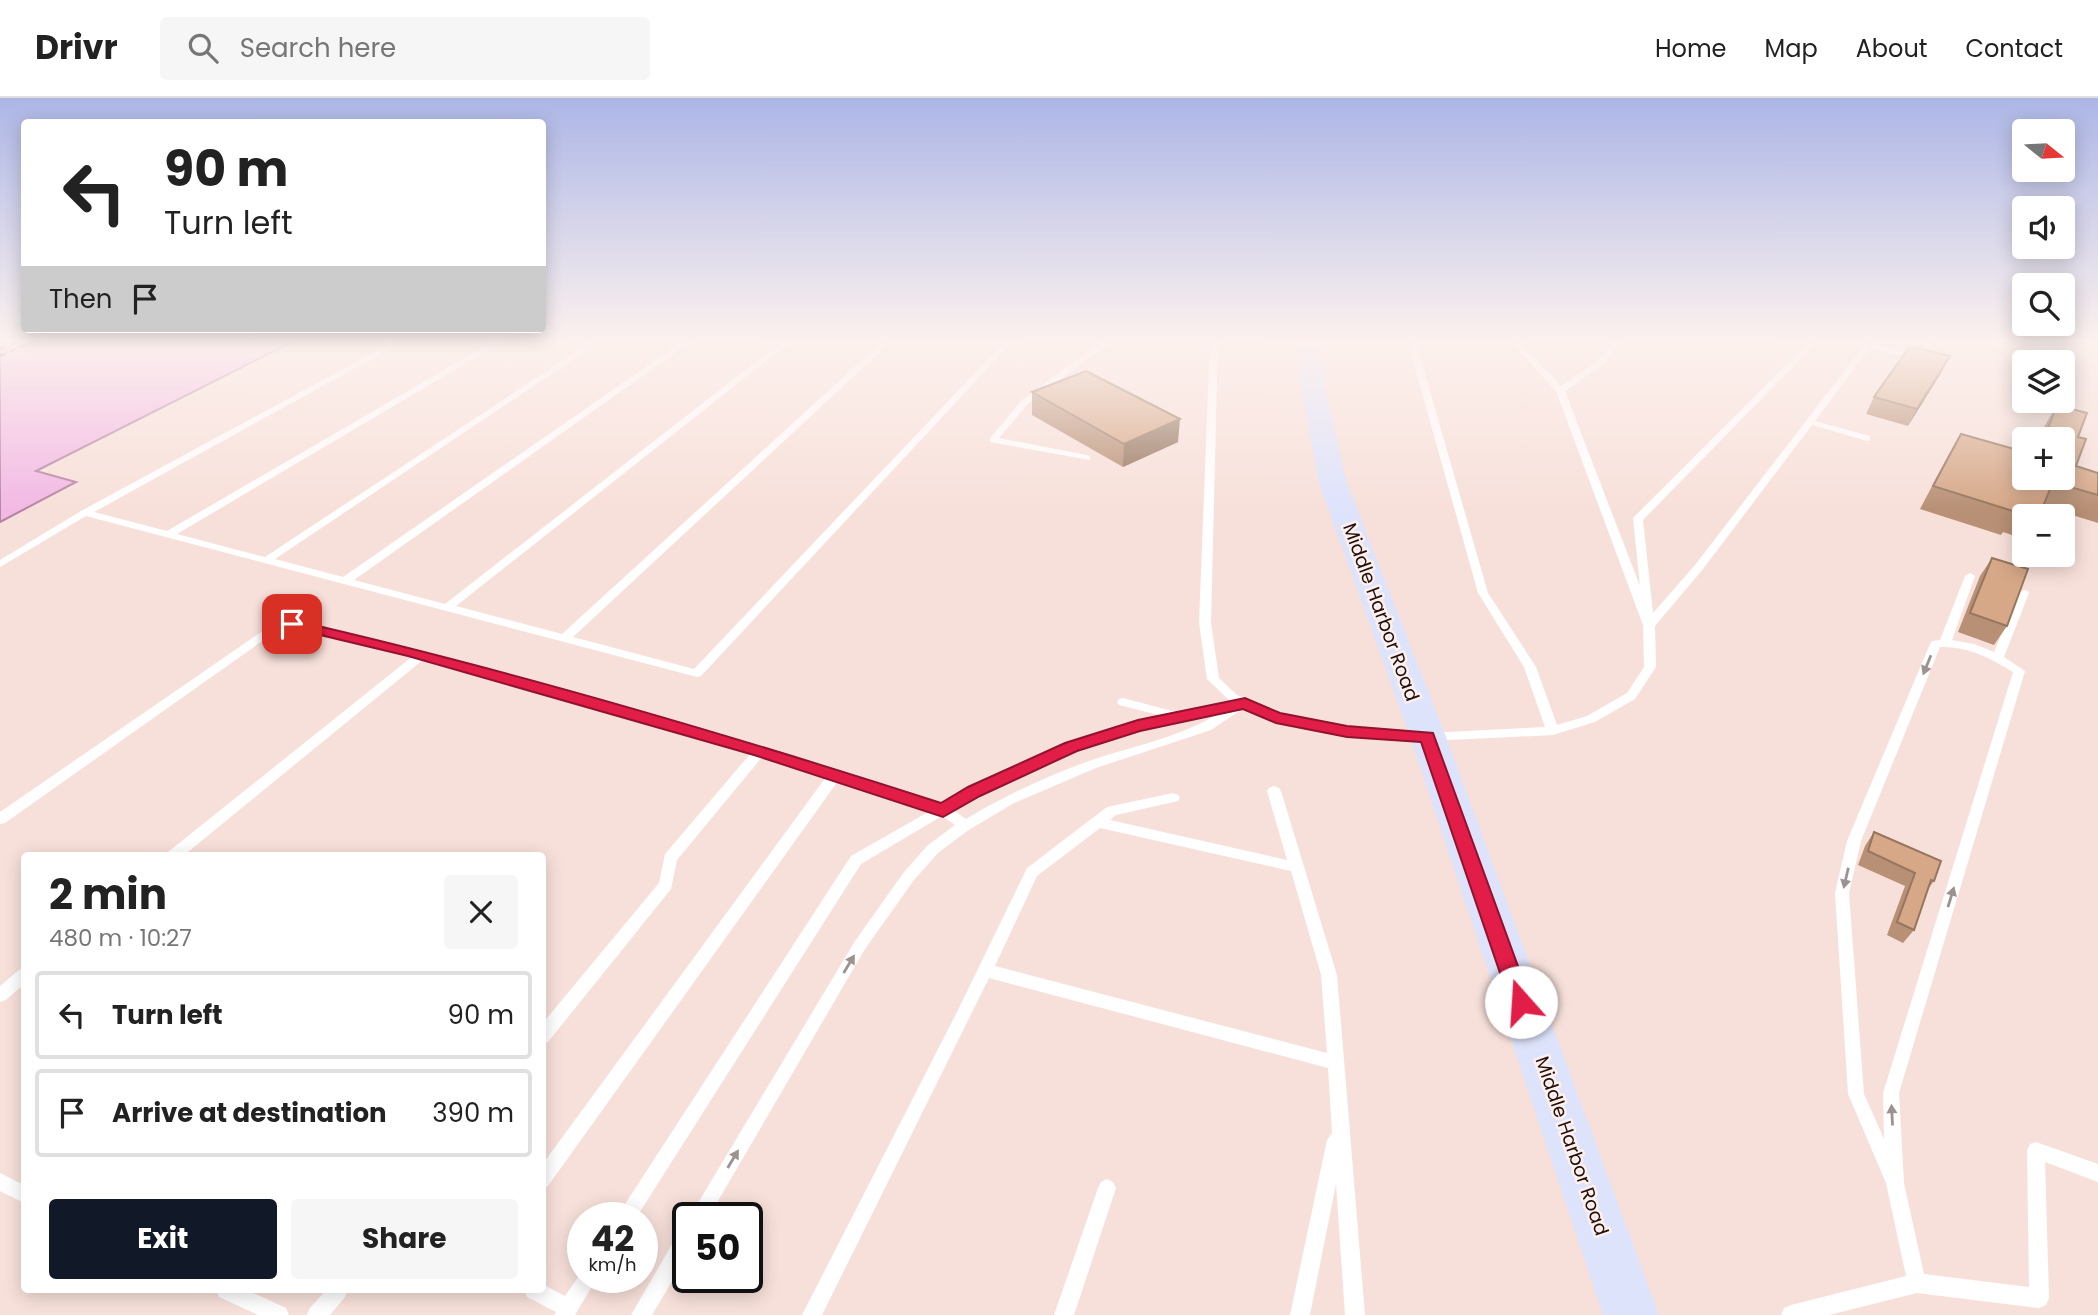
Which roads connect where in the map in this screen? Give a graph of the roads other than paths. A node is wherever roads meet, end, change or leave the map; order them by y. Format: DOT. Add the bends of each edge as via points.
graph roads {
  1 [pos="300,396"];
  2 [pos="406,396"];
  3 [pos="515,396"];
  4 [pos="610,396"];
  5 [pos="718,396"];
  6 [pos="828,396"];
  7 [pos="958,396"];
  8 [pos="1033,396"];
  9 [pos="1212,396"];
  10 [pos="1314,396"];
  11 [pos="1427,396"];
  12 [pos="1562,396"];
  13 [pos="1759,396"];
  14 [pos="1829,396"];
  15 [pos="1809,422"];
  16 [pos="1867,438"];
  17 [pos="1087,458"];
  18 [pos="85,513"];
  19 [pos="168,535"];
  20 [pos="267,561"];
  21 [pos="0,564"];
  22 [pos="1970,576"];
  23 [pos="345,581"];
  24 [pos="2024,593"];
  25 [pos="447,608"];
  26 [pos="1649,625"];
  27 [pos="564,639"];
  28 [pos="1945,643"];
  29 [pos="422,655"];
  30 [pos="1998,657"];
  31 [pos="1124,702"];
  32 [pos="1245,703"];
  33 [pos="1180,717"];
  34 [pos="1553,731"];
  35 [pos="1428,737"];
  36 [pos="760,751"];
  37 [pos="835,775"];
  38 [pos="1273,791"];
  39 [pos="1173,798"];
  40 [pos="943,810"];
  41 [pos="0,819"];
  42 [pos="1098,822"];
  43 [pos="965,825"];
  44 [pos="178,852"];
  45 [pos="1296,867"];
  46 [pos="985,970"];
  47 [pos="21,978"];
  48 [pos="0,995"];
  49 [pos="546,1032"];
  50 [pos="1334,1062"];
  51 [pos="1339,1124"];
  52 [pos="2098,1173"];
  53 [pos="546,1174"];
  54 [pos="0,1182"];
  55 [pos="1895,1183"];
  56 [pos="1107,1188"];
  57 [pos="21,1192"];
  58 [pos="635,1202"];
  59 [pos="707,1202"];
  60 [pos="672,1263"];
  61 [pos="1917,1283"];
  62 [pos="232,1293"];
  63 [pos="335,1293"];
  64 [pos="539,1293"];
  65 [pos="577,1293"];
  66 [pos="566,1311"];
  67 [pos="279,1315"];
  68 [pos="317,1315"];
  69 [pos="641,1315"];
  70 [pos="812,1315"];
  71 [pos="1064,1315"];
  72 [pos="1300,1315"];
  73 [pos="1355,1315"];
  74 [pos="1631,1315"];
  75 [pos="1791,1315"];
  1 -- 18 [label="lane"];
  2 -- 19 [label="lane"];
  3 -- 20 [label="lane"];
  4 -- 23 [label="lane"];
  5 -- 25 [label="lane"];
  6 -- 27 [label="lane"];
  7 -- 27 [label="lane" via="697,673"];
  8 -- 17 [label="lane" via="993,440"];
  9 -- 32 [label="lane" via="1205,623 1213,679"];
  10 -- 35 [label="main road, Middle Harbor Road" via="1333,483"];
  11 -- 34 [label="lane" via="1483,593 1530,667"];
  12 -- 26 [label="lane"];
  13 -- 26 [label="lane" via="1638,519"];
  14 -- 15 [label="lane"];
  15 -- 16 [label="lane"];
  15 -- 26 [label="lane"];
  18 -- 19 [label="lane"];
  18 -- 21 [label="lane"];
  19 -- 20 [label="lane"];
  20 -- 23 [label="lane"];
  22 -- 28 [label="lane"];
  23 -- 25 [label="lane"];
  24 -- 30 [label="lane"];
  25 -- 27 [label="lane"];
  26 -- 34 [label="lane" via="1650,667 1631,696 1591,719"];
  28 -- 30 [label="lane" via="1957,642"];
  28 -- 55 [label="lane, one-way" via="1936,644 1854,841 1842,893 1856,1094"];
  29 -- 36 [label="lane"];
  29 -- 41 [label="lane" via="292,624 271,630"];
  29 -- 44 [label="lane"];
  55 -- 30 [label="lane, one-way" via="1891,1093 2019,671"];
  31 -- 33 [label="lane"];
  32 -- 33 [label="lane"];
  32 -- 35 [label="lane" via="1276,718 1347,731"];
  32 -- 43 [label="lane" via="1207,727 1064,776"];
  33 -- 40 [label="lane" via="1071,747"];
  34 -- 35 [label="lane"];
  35 -- 74 [label="main road, Middle Harbor Road"];
  36 -- 37 [label="lane"];
  36 -- 49 [label="lane" via="670,858 666,885"];
  37 -- 40 [label="lane"];
  37 -- 53 [label="lane"];
  38 -- 45 [label="lane"];
  39 -- 42 [label="lane" via="1112,811"];
  40 -- 43 [label="lane"];
  40 -- 58 [label="lane" via="856,860"];
  42 -- 45 [label="lane"];
  42 -- 46 [label="lane" via="1032,872"];
  59 -- 43 [label="lane, one-way" via="860,945 909,876 933,849"];
  45 -- 50 [label="lane" via="1329,975"];
  46 -- 50 [label="lane"];
  46 -- 70 [label="lane"];
  47 -- 48 [label="lane"];
  50 -- 51 [label="lane"];
  51 -- 72 [label="lane"];
  51 -- 73 [label="lane"];
  52 -- 61 [label="lane" via="2036,1150 2039,1298"];
  54 -- 57 [label="lane"];
  55 -- 61 [label="lane"];
  56 -- 71 [label="lane"];
  60 -- 69 [label="lane"];
  61 -- 75 [label="lane"];
  62 -- 67 [label="lane"];
  63 -- 68 [label="lane"];
  64 -- 66 [label="lane"];
  65 -- 66 [label="lane"];
}
